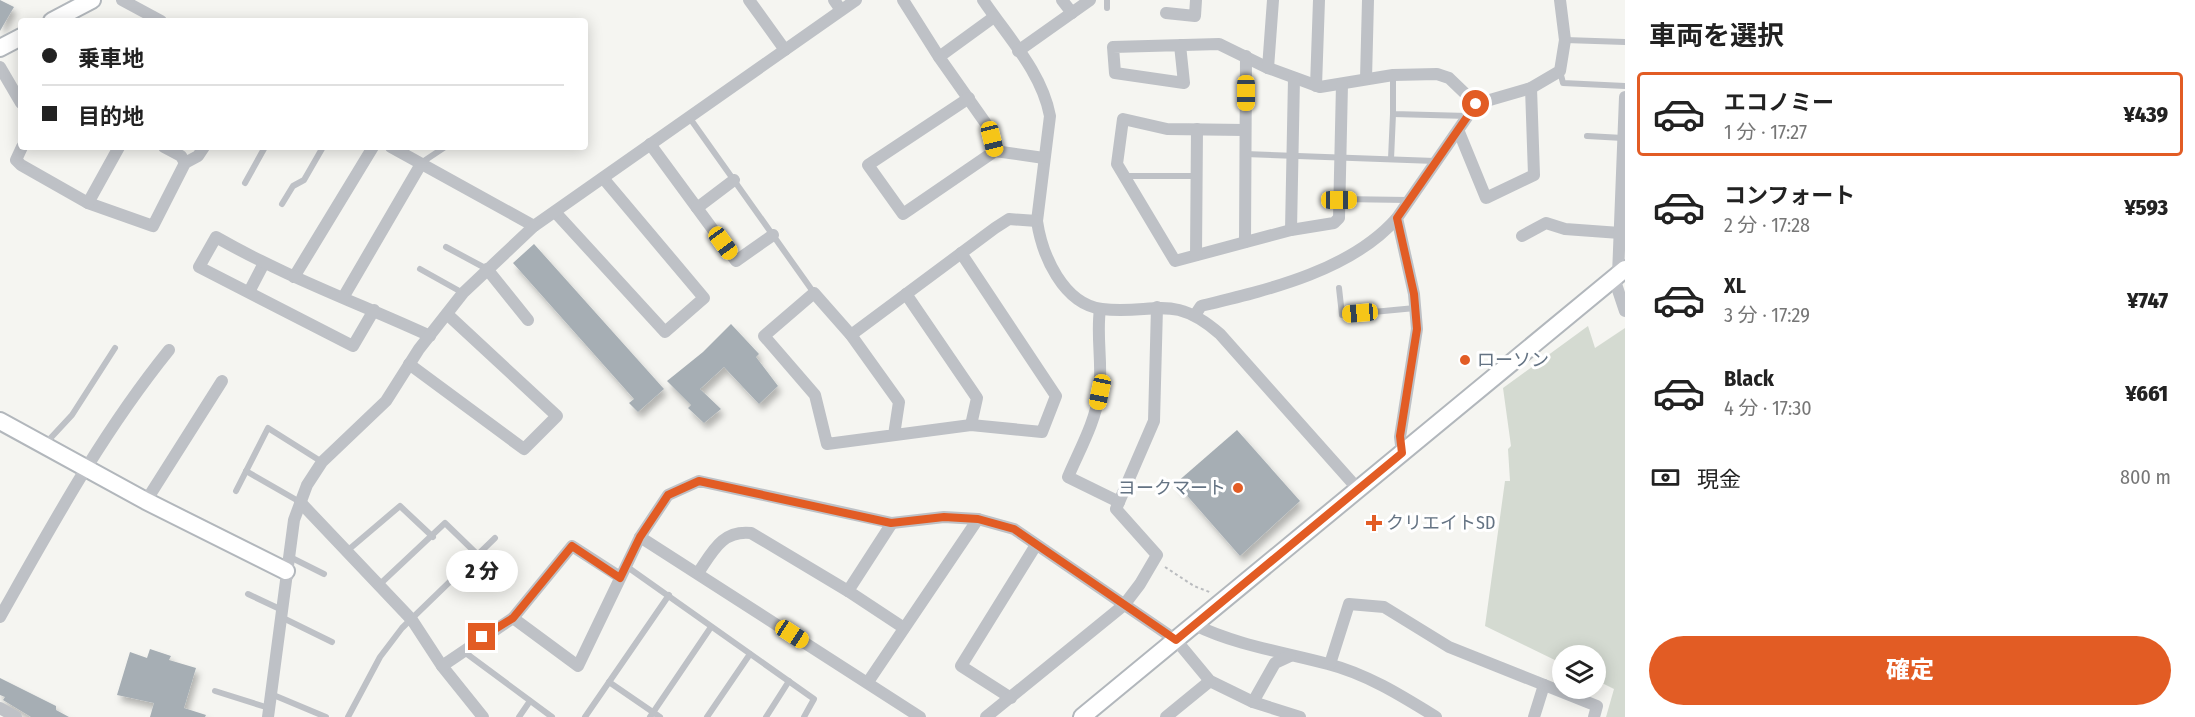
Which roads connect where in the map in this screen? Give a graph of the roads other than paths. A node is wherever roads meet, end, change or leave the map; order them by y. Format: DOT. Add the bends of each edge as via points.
graph roads {
  1 [pos="92,0"];
  2 [pos="122,0"];
  3 [pos="749,0"];
  4 [pos="856,0"];
  5 [pos="903,0"];
  6 [pos="983,0"];
  7 [pos="1062,0"];
  8 [pos="1090,0"];
  9 [pos="1107,0"];
  10 [pos="1196,0"];
  11 [pos="1273,0"];
  12 [pos="1319,0"];
  13 [pos="1368,0"];
  14 [pos="1560,0"];
  15 [pos="838,5"];
  16 [pos="1107,8"];
  17 [pos="1072,13"];
  18 [pos="1166,13"];
  19 [pos="994,17"];
  20 [pos="58,18"];
  21 [pos="155,18"];
  22 [pos="18,39"];
  23 [pos="1565,40"];
  24 [pos="1625,42"];
  25 [pos="1180,45"];
  26 [pos="0,48"];
  27 [pos="785,50"];
  28 [pos="1018,51"];
  29 [pos="939,57"];
  30 [pos="1246,57"];
  31 [pos="0,67"];
  32 [pos="1268,68"];
  33 [pos="1560,71"];
  34 [pos="1393,75"];
  35 [pos="1294,78"];
  36 [pos="1366,79"];
  37 [pos="1342,84"];
  38 [pos="1316,86"];
  39 [pos="1625,86"];
  40 [pos="1530,88"];
  41 [pos="18,98"];
  42 [pos="969,98"];
  43 [pos="1625,98"];
  44 [pos="1476,104"];
  45 [pos="1393,114"];
  46 [pos="688,116"];
  47 [pos="1469,116"];
  48 [pos="1197,129"];
  49 [pos="1245,130"];
  50 [pos="1459,132"];
  51 [pos="1587,136"];
  52 [pos="650,144"];
  53 [pos="1624,145"];
  54 [pos="20,150"];
  55 [pos="117,150"];
  56 [pos="170,150"];
  57 [pos="202,150"];
  58 [pos="263,150"];
  59 [pos="320,150"];
  60 [pos="371,150"];
  61 [pos="396,150"];
  62 [pos="441,150"];
  63 [pos="995,151"];
  64 [pos="1245,154"];
  65 [pos="1293,155"];
  66 [pos="1340,156"];
  67 [pos="1044,158"];
  68 [pos="1391,159"];
  69 [pos="1435,161"];
  70 [pos="185,163"];
  71 [pos="421,164"];
  72 [pos="1124,176"];
  73 [pos="1196,176"];
  74 [pos="603,178"];
  75 [pos="734,180"];
  76 [pos="245,183"];
  77 [pos="1339,200"];
  78 [pos="1409,200"];
  79 [pos="88,203"];
  80 [pos="282,204"];
  81 [pos="697,208"];
  82 [pos="555,212"];
  83 [pos="1397,218"];
  84 [pos="1037,221"];
  85 [pos="534,226"];
  86 [pos="1291,230"];
  87 [pos="1620,233"];
  88 [pos="773,235"];
  89 [pos="1522,236"];
  90 [pos="1245,242"];
  91 [pos="446,247"];
  92 [pos="961,253"];
  93 [pos="1196,255"];
  94 [pos="263,265"];
  95 [pos="420,269"];
  96 [pos="488,269"];
  97 [pos="1619,274"];
  98 [pos="294,277"];
  99 [pos="1339,288"];
  100 [pos="249,292"];
  101 [pos="814,292"];
  102 [pos="463,293"];
  103 [pos="906,294"];
  104 [pos="344,296"];
  105 [pos="1157,307"];
  106 [pos="1415,308"];
  107 [pos="1100,309"];
  108 [pos="374,310"];
  109 [pos="1625,311"];
  110 [pos="447,314"];
  111 [pos="1195,315"];
  112 [pos="528,320"];
  113 [pos="851,335"];
  114 [pos="430,336"];
  115 [pos="115,348"];
  116 [pos="169,350"];
  117 [pos="409,364"];
  118 [pos="222,381"];
  119 [pos="0,421"];
  120 [pos="971,425"];
  121 [pos="894,435"];
  122 [pos="44,446"];
  123 [pos="1402,453"];
  124 [pos="322,462"];
  125 [pos="85,468"];
  126 [pos="246,471"];
  127 [pos="1357,488"];
  128 [pos="236,491"];
  129 [pos="146,501"];
  130 [pos="300,502"];
  131 [pos="1119,502"];
  132 [pos="978,519"];
  133 [pos="891,523"];
  134 [pos="433,537"];
  135 [pos="640,537"];
  136 [pos="495,538"];
  137 [pos="1036,545"];
  138 [pos="347,551"];
  139 [pos="478,555"];
  140 [pos="288,564"];
  141 [pos="626,566"];
  142 [pos="698,573"];
  143 [pos="324,574"];
  144 [pos="620,578"];
  145 [pos="379,585"];
  146 [pos="848,591"];
  147 [pos="248,594"];
  148 [pos="669,595"];
  149 [pos="1124,605"];
  150 [pos="281,613"];
  151 [pos="0,617"];
  152 [pos="513,618"];
  153 [pos="412,620"];
  154 [pos="1195,625"];
  155 [pos="711,627"];
  156 [pos="904,628"];
  157 [pos="1176,640"];
  158 [pos="332,642"];
  159 [pos="463,651"];
  160 [pos="750,654"];
  161 [pos="1290,656"];
  162 [pos="1330,664"];
  163 [pos="442,666"];
  164 [pos="789,681"];
  165 [pos="1210,681"];
  166 [pos="609,682"];
  167 [pos="868,682"];
  168 [pos="1544,685"];
  169 [pos="215,691"];
  170 [pos="271,694"];
  171 [pos="1011,698"];
  172 [pos="530,701"];
  173 [pos="1253,702"];
  174 [pos="0,708"];
  175 [pos="268,713"];
  176 [pos="652,715"];
  177 [pos="16,717"];
  178 [pos="326,717"];
  179 [pos="348,717"];
  180 [pos="483,717"];
  181 [pos="519,717"];
  182 [pos="552,717"];
  183 [pos="585,717"];
  184 [pos="660,717"];
  185 [pos="707,717"];
  186 [pos="766,717"];
  187 [pos="804,717"];
  188 [pos="920,717"];
  189 [pos="986,717"];
  190 [pos="1082,717"];
  191 [pos="1166,717"];
  192 [pos="1300,717"];
  193 [pos="1436,717"];
  194 [pos="1534,717"];
  195 [pos="1594,717"];
  1 -- 20 [label="street"];
  2 -- 21 [label="street"];
  3 -- 27 [label="street"];
  4 -- 15 [label="street"];
  5 -- 29 [label="street"];
  6 -- 19 [label="street"];
  7 -- 17 [label="street"];
  8 -- 17 [label="street"];
  9 -- 16 [label="lane"];
  10 -- 18 [label="street" via="1195,16"];
  11 -- 32 [label="street"];
  12 -- 38 [label="street"];
  13 -- 36 [label="street"];
  14 -- 23 [label="street"];
  15 -- 27 [label="street"];
  17 -- 28 [label="street"];
  19 -- 28 [label="street"];
  19 -- 29 [label="street"];
  22 -- 26 [label="street"];
  23 -- 24 [label="lane"];
  23 -- 33 [label="street"];
  25 -- 25 [label="street" via="1113,47 1115,73 1184,83"];
  25 -- 30 [label="street" via="1219,44"];
  27 -- 46 [label="street"];
  28 -- 67 [label="street" via="1048,104"];
  29 -- 42 [label="street"];
  30 -- 32 [label="street"];
  30 -- 49 [label="street"];
  31 -- 41 [label="street"];
  32 -- 35 [label="street"];
  33 -- 39 [label="lane" via="1563,83"];
  33 -- 40 [label="street"];
  34 -- 36 [label="street"];
  34 -- 44 [label="street" via="1437,74 1449,78"];
  34 -- 45 [label="lane"];
  35 -- 38 [label="street"];
  35 -- 65 [label="street"];
  36 -- 37 [label="street"];
  37 -- 38 [label="street"];
  37 -- 66 [label="street"];
  40 -- 44 [label="street"];
  40 -- 50 [label="street" via="1534,175 1486,198"];
  42 -- 63 [label="street" via="989,128"];
  42 -- 63 [label="street" via="868,165 903,214"];
  43 -- 53 [label="street"];
  44 -- 47 [label="street"];
  45 -- 47 [label="lane"];
  45 -- 68 [label="lane"];
  46 -- 52 [label="street"];
  46 -- 75 [label="lane"];
  47 -- 50 [label="street"];
  48 -- 49 [label="street"];
  48 -- 72 [label="street" via="1167,129 1123,119 1117,164"];
  48 -- 73 [label="street"];
  49 -- 64 [label="street"];
  50 -- 69 [label="street"];
  51 -- 53 [label="lane"];
  52 -- 74 [label="street"];
  52 -- 81 [label="street"];
  53 -- 87 [label="street"];
  54 -- 79 [label="street" via="16,159 21,165"];
  55 -- 79 [label="street"];
  56 -- 70 [label="street"];
  57 -- 70 [label="street"];
  58 -- 76 [label="lane"];
  59 -- 80 [label="lane" via="304,180 293,186"];
  60 -- 98 [label="street"];
  61 -- 71 [label="street"];
  62 -- 71 [label="lane"];
  63 -- 67 [label="street"];
  64 -- 65 [label="lane"];
  64 -- 90 [label="street"];
  65 -- 66 [label="lane"];
  65 -- 86 [label="street"];
  66 -- 68 [label="lane"];
  66 -- 77 [label="street"];
  67 -- 84 [label="street"];
  68 -- 69 [label="lane"];
  69 -- 78 [label="street"];
  70 -- 79 [label="street" via="153,226"];
  71 -- 85 [label="street"];
  71 -- 104 [label="street"];
  72 -- 73 [label="lane"];
  72 -- 93 [label="street" via="1175,261"];
  73 -- 93 [label="street"];
  74 -- 82 [label="street"];
  74 -- 82 [label="street" via="704,298 665,332"];
  75 -- 81 [label="street"];
  75 -- 88 [label="lane"];
  77 -- 78 [label="lane"];
  77 -- 86 [label="street" via="1339,218 1334,223"];
  78 -- 83 [label="street"];
  81 -- 88 [label="street" via="736,261"];
  82 -- 85 [label="street"];
  83 -- 106 [label="street"];
  83 -- 111 [label="street" via="1382,235 1302,280 1202,306"];
  84 -- 92 [label="street" via="1009,219"];
  84 -- 107 [label="street" via="1039,238 1058,278 1076,298"];
  85 -- 96 [label="street"];
  86 -- 90 [label="street"];
  87 -- 89 [label="street" via="1565,229 1546,223"];
  87 -- 97 [label="street"];
  88 -- 101 [label="lane"];
  90 -- 93 [label="street"];
  91 -- 96 [label="lane"];
  92 -- 103 [label="street"];
  92 -- 120 [label="street" via="1056,396 1042,432"];
  94 -- 98 [label="street"];
  94 -- 100 [label="street"];
  94 -- 100 [label="street" via="216,237 199,267"];
  95 -- 102 [label="lane"];
  96 -- 102 [label="street"];
  96 -- 112 [label="street"];
  97 -- 109 [label="street"];
  97 -- 123 [label="street"];
  98 -- 104 [label="street"];
  99 -- 106 [label="lane" via="1342,315"];
  100 -- 108 [label="street" via="353,346"];
  101 -- 113 [label="street"];
  101 -- 121 [label="street" via="764,336 815,394 827,444"];
  102 -- 110 [label="street"];
  103 -- 113 [label="street"];
  103 -- 120 [label="street" via="977,398"];
  104 -- 108 [label="street"];
  105 -- 107 [label="street"];
  105 -- 111 [label="street"];
  105 -- 131 [label="street" via="1154,422"];
  106 -- 123 [label="street" via="1417,329 1400,436"];
  107 -- 131 [label="street" via="1100,392 1068,477"];
  108 -- 114 [label="street"];
  110 -- 114 [label="street"];
  110 -- 117 [label="street" via="557,416 524,449"];
  111 -- 127 [label="street" via="1220,334"];
  113 -- 121 [label="street" via="899,402"];
  114 -- 117 [label="street"];
  115 -- 122 [label="lane" via="72,415"];
  116 -- 125 [label="street"];
  117 -- 124 [label="street" via="386,401"];
  118 -- 129 [label="street"];
  119 -- 122 [label="street"];
  120 -- 121 [label="street"];
  122 -- 125 [label="street"];
  123 -- 127 [label="street"];
  124 -- 126 [label="lane" via="268,428"];
  124 -- 130 [label="street"];
  125 -- 129 [label="street"];
  125 -- 151 [label="street"];
  126 -- 128 [label="lane"];
  126 -- 130 [label="lane"];
  127 -- 154 [label="street"];
  129 -- 140 [label="street"];
  130 -- 138 [label="street"];
  130 -- 140 [label="street"];
  131 -- 149 [label="street" via="1116,509 1156,555"];
  132 -- 133 [label="street" via="944,517"];
  132 -- 137 [label="street" via="1014,529"];
  132 -- 156 [label="street"];
  133 -- 135 [label="street" via="699,481 668,495"];
  133 -- 146 [label="street"];
  134 -- 138 [label="lane" via="400,506"];
  134 -- 139 [label="lane" via="445,524"];
  134 -- 145 [label="lane"];
  135 -- 141 [label="street"];
  135 -- 142 [label="street"];
  136 -- 139 [label="lane"];
  137 -- 149 [label="street"];
  137 -- 171 [label="street" via="962,666"];
  138 -- 145 [label="street"];
  139 -- 153 [label="lane"];
  140 -- 143 [label="lane"];
  140 -- 150 [label="street"];
  141 -- 144 [label="street"];
  141 -- 148 [label="lane"];
  142 -- 146 [label="street" via="725,537 751,533"];
  142 -- 167 [label="street"];
  144 -- 152 [label="street" via="572,546"];
  144 -- 152 [label="street" via="578,666"];
  145 -- 153 [label="street"];
  146 -- 156 [label="street"];
  147 -- 150 [label="lane"];
  148 -- 155 [label="lane"];
  148 -- 166 [label="lane"];
  149 -- 157 [label="street"];
  149 -- 171 [label="street"];
  150 -- 158 [label="lane"];
  150 -- 170 [label="street"];
  152 -- 159 [label="street"];
  153 -- 163 [label="street"];
  153 -- 179 [label="lane" via="380,657"];
  154 -- 157 [label="street"];
  154 -- 161 [label="street"];
  155 -- 160 [label="lane"];
  155 -- 176 [label="lane"];
  156 -- 167 [label="street"];
  157 -- 165 [label="street"];
  157 -- 190 [label="street"];
  159 -- 163 [label="street"];
  159 -- 172 [label="lane"];
  160 -- 164 [label="lane"];
  160 -- 185 [label="lane"];
  161 -- 162 [label="street"];
  161 -- 173 [label="street" via="1275,663"];
  162 -- 168 [label="street" via="1349,604 1384,607 1449,647"];
  162 -- 193 [label="street" via="1386,687"];
  163 -- 180 [label="street"];
  164 -- 186 [label="lane"];
  164 -- 187 [label="lane" via="814,699"];
  165 -- 173 [label="street"];
  165 -- 191 [label="street"];
  166 -- 176 [label="lane"];
  166 -- 183 [label="lane"];
  167 -- 188 [label="street"];
  168 -- 194 [label="street"];
  168 -- 195 [label="street" via="1597,706"];
  169 -- 175 [label="lane"];
  170 -- 175 [label="street"];
  170 -- 178 [label="lane"];
  171 -- 189 [label="street"];
  172 -- 181 [label="lane"];
  172 -- 182 [label="lane"];
  173 -- 192 [label="street"];
  174 -- 177 [label="street"];
  176 -- 184 [label="lane"];
}
